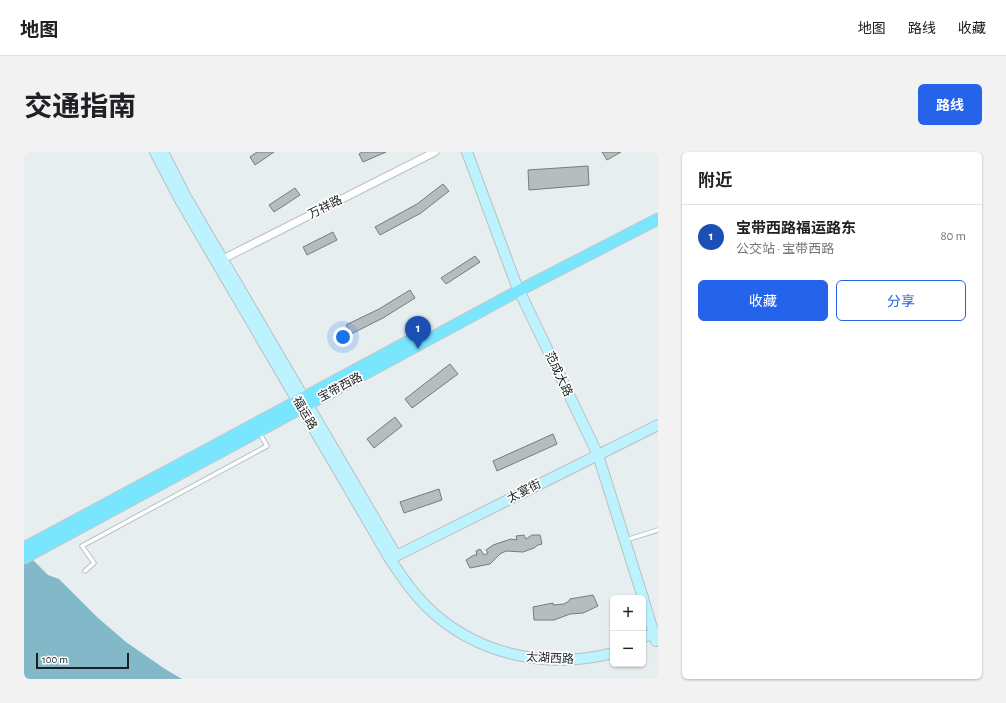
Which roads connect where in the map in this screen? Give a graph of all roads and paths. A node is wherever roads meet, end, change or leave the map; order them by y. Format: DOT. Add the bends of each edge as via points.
graph roads {
  1 [pos="155,152"];
  2 [pos="163,152"];
  3 [pos="435,152"];
  4 [pos="467,152"];
  5 [pos="658,212"];
  6 [pos="658,219"];
  7 [pos="219,260"];
  8 [pos="518,287"];
  9 [pos="303,402"];
  10 [pos="658,425"];
  11 [pos="258,430"];
  12 [pos="226,443"];
  13 [pos="598,455"];
  14 [pos="658,530"];
  15 [pos="625,541"];
  16 [pos="24,548"];
  17 [pos="393,557"];
  18 [pos="24,558"];
  19 [pos="85,571"];
  20 [pos="642,595"];
  21 [pos="646,606"];
  22 [pos="646,637"];
  23 [pos="657,637"];
  24 [pos="488,643"];
  25 [pos="646,643"];
  26 [pos="610,647"];
  27 [pos="610,654"];
  1 -- 7 [label="main road, 福运路" via="170,183"];
  2 -- 7 [label="main road, 福运路"];
  3 -- 7 [label="street, 万祥路"];
  4 -- 8 [label="main road, 范成大路"];
  5 -- 8 [label="main road, 宝带西路"];
  6 -- 8 [label="main road, 宝带西路"];
  7 -- 9 [label="main road, 福运路"];
  8 -- 9 [label="main road, 宝带西路"];
  8 -- 13 [label="main road, 范成大路"];
  9 -- 11 [label="main road, 宝带西路"];
  9 -- 12 [label="main road, 宝带西路"];
  9 -- 17 [label="main road, 福运路"];
  10 -- 13 [label="main road, 太宴街"];
  11 -- 12 [label="main road, 宝带西路"];
  11 -- 19 [label="lane" via="267,446 82,546 94,563"];
  12 -- 16 [label="main road, 宝带西路"];
  12 -- 18 [label="main road, 宝带西路"];
  13 -- 15 [label="main road, 范成大路"];
  13 -- 17 [label="main road, 太宴街"];
  14 -- 15 [label="lane"];
  15 -- 20 [label="main road, 范成大路"];
  17 -- 24 [label="main road, 福运路" via="412,590 434,614 460,633"];
  21 -- 23 [label="main road, 范成大路"];
  22 -- 23 [label="main road"];
  23 -- 25 [label="main road"];
  24 -- 26 [label="main road, 太湖西路" via="548,653 581,653"];
  24 -- 27 [label="main road, 太湖西路" via="518,656 547,660 582,660"];
}
